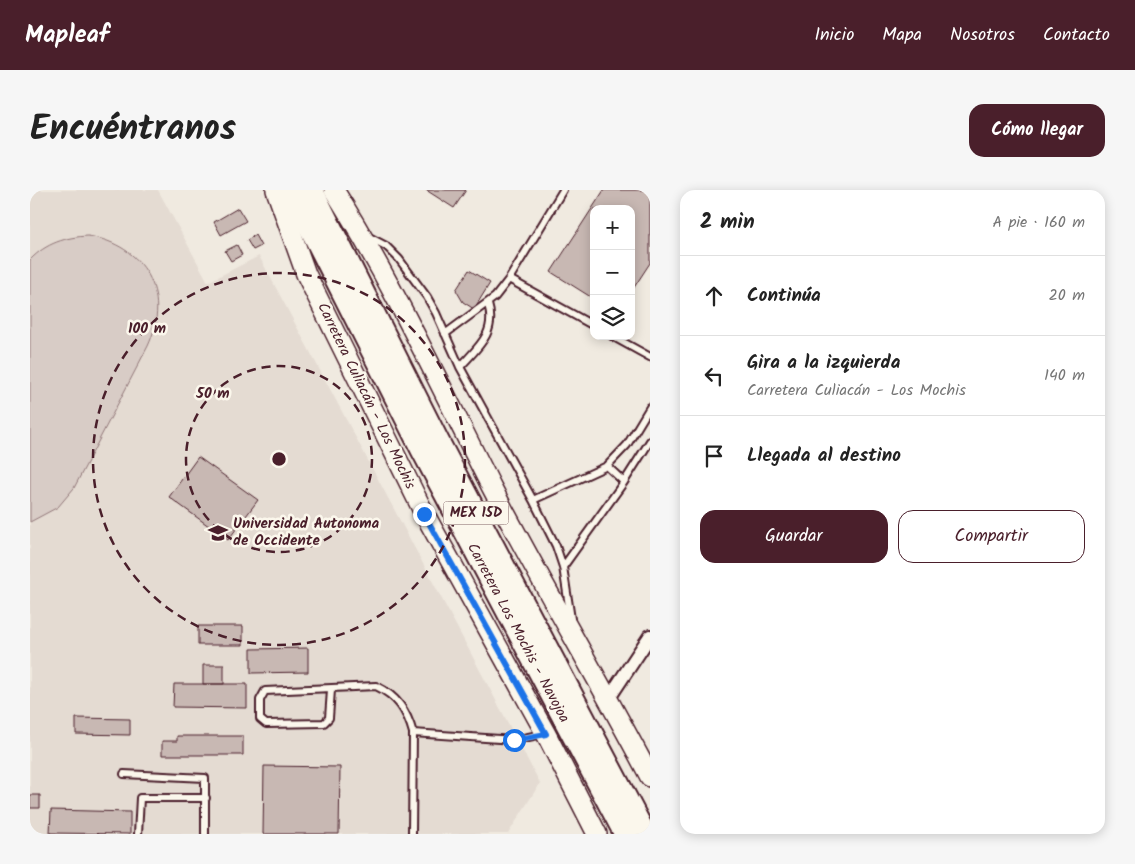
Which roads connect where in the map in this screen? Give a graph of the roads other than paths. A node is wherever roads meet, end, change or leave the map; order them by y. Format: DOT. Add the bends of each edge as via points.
graph roads {
  1 [pos="276,190"];
  2 [pos="291,190"];
  3 [pos="312,190"];
  4 [pos="334,190"];
  5 [pos="563,190"];
  6 [pos="362,233"];
  7 [pos="509,279"];
  8 [pos="488,304"];
  9 [pos="590,324"];
  10 [pos="445,334"];
  11 [pos="619,340"];
  12 [pos="650,357"];
  13 [pos="460,367"];
  14 [pos="650,407"];
  15 [pos="650,441"];
  16 [pos="607,466"];
  17 [pos="624,482"];
  18 [pos="533,500"];
  19 [pos="563,567"];
  20 [pos="573,636"];
  21 [pos="650,636"];
  22 [pos="331,690"];
  23 [pos="609,698"];
  24 [pos="413,733"];
  25 [pos="546,734"];
  26 [pos="124,774"];
  27 [pos="650,777"];
  28 [pos="206,798"];
  29 [pos="138,834"];
  30 [pos="205,834"];
  31 [pos="412,834"];
  32 [pos="597,834"];
  33 [pos="625,834"];
  34 [pos="645,834"];
  1 -- 25 [label="main road, Carretera Culiacán - Los Mochis" via="306,274 424,514"];
  2 -- 33 [label="highway, Carretera Los Mochis - Navojoa / MEX 15D" via="422,450"];
  3 -- 34 [label="highway, Carretera Los Mochis - Navojoa / MEX 15D" via="438,441"];
  4 -- 6 [label="main road"];
  5 -- 7 [label="lane"];
  6 -- 10 [label="lane" via="378,240 399,260 427,297"];
  6 -- 20 [label="main road" via="493,490"];
  7 -- 8 [label="lane"];
  7 -- 9 [label="lane"];
  8 -- 10 [label="lane"];
  8 -- 13 [label="lane" via="491,326"];
  10 -- 13 [label="lane"];
  11 -- 12 [label="lane"];
  13 -- 18 [label="lane"];
  14 -- 16 [label="lane" via="627,445"];
  15 -- 17 [label="lane"];
  16 -- 17 [label="lane"];
  16 -- 18 [label="lane"];
  17 -- 19 [label="lane"];
  18 -- 19 [label="lane"];
  19 -- 20 [label="lane"];
  20 -- 23 [label="main road"];
  21 -- 23 [label="street"];
  22 -- 22 [label="lane" via="266,691 260,700 260,719 266,724 324,723 329,718"];
  22 -- 24 [label="lane" via="376,686 389,692 402,706"];
  23 -- 27 [label="main road"];
  24 -- 25 [label="lane" via="514,740"];
  24 -- 31 [label="lane"];
  25 -- 32 [label="main road, Carretera Culiacán - Los Mochis"];
  26 -- 28 [label="lane" via="203,776 207,781"];
  28 -- 29 [label="lane" via="140,798"];
  28 -- 30 [label="lane"];
}
